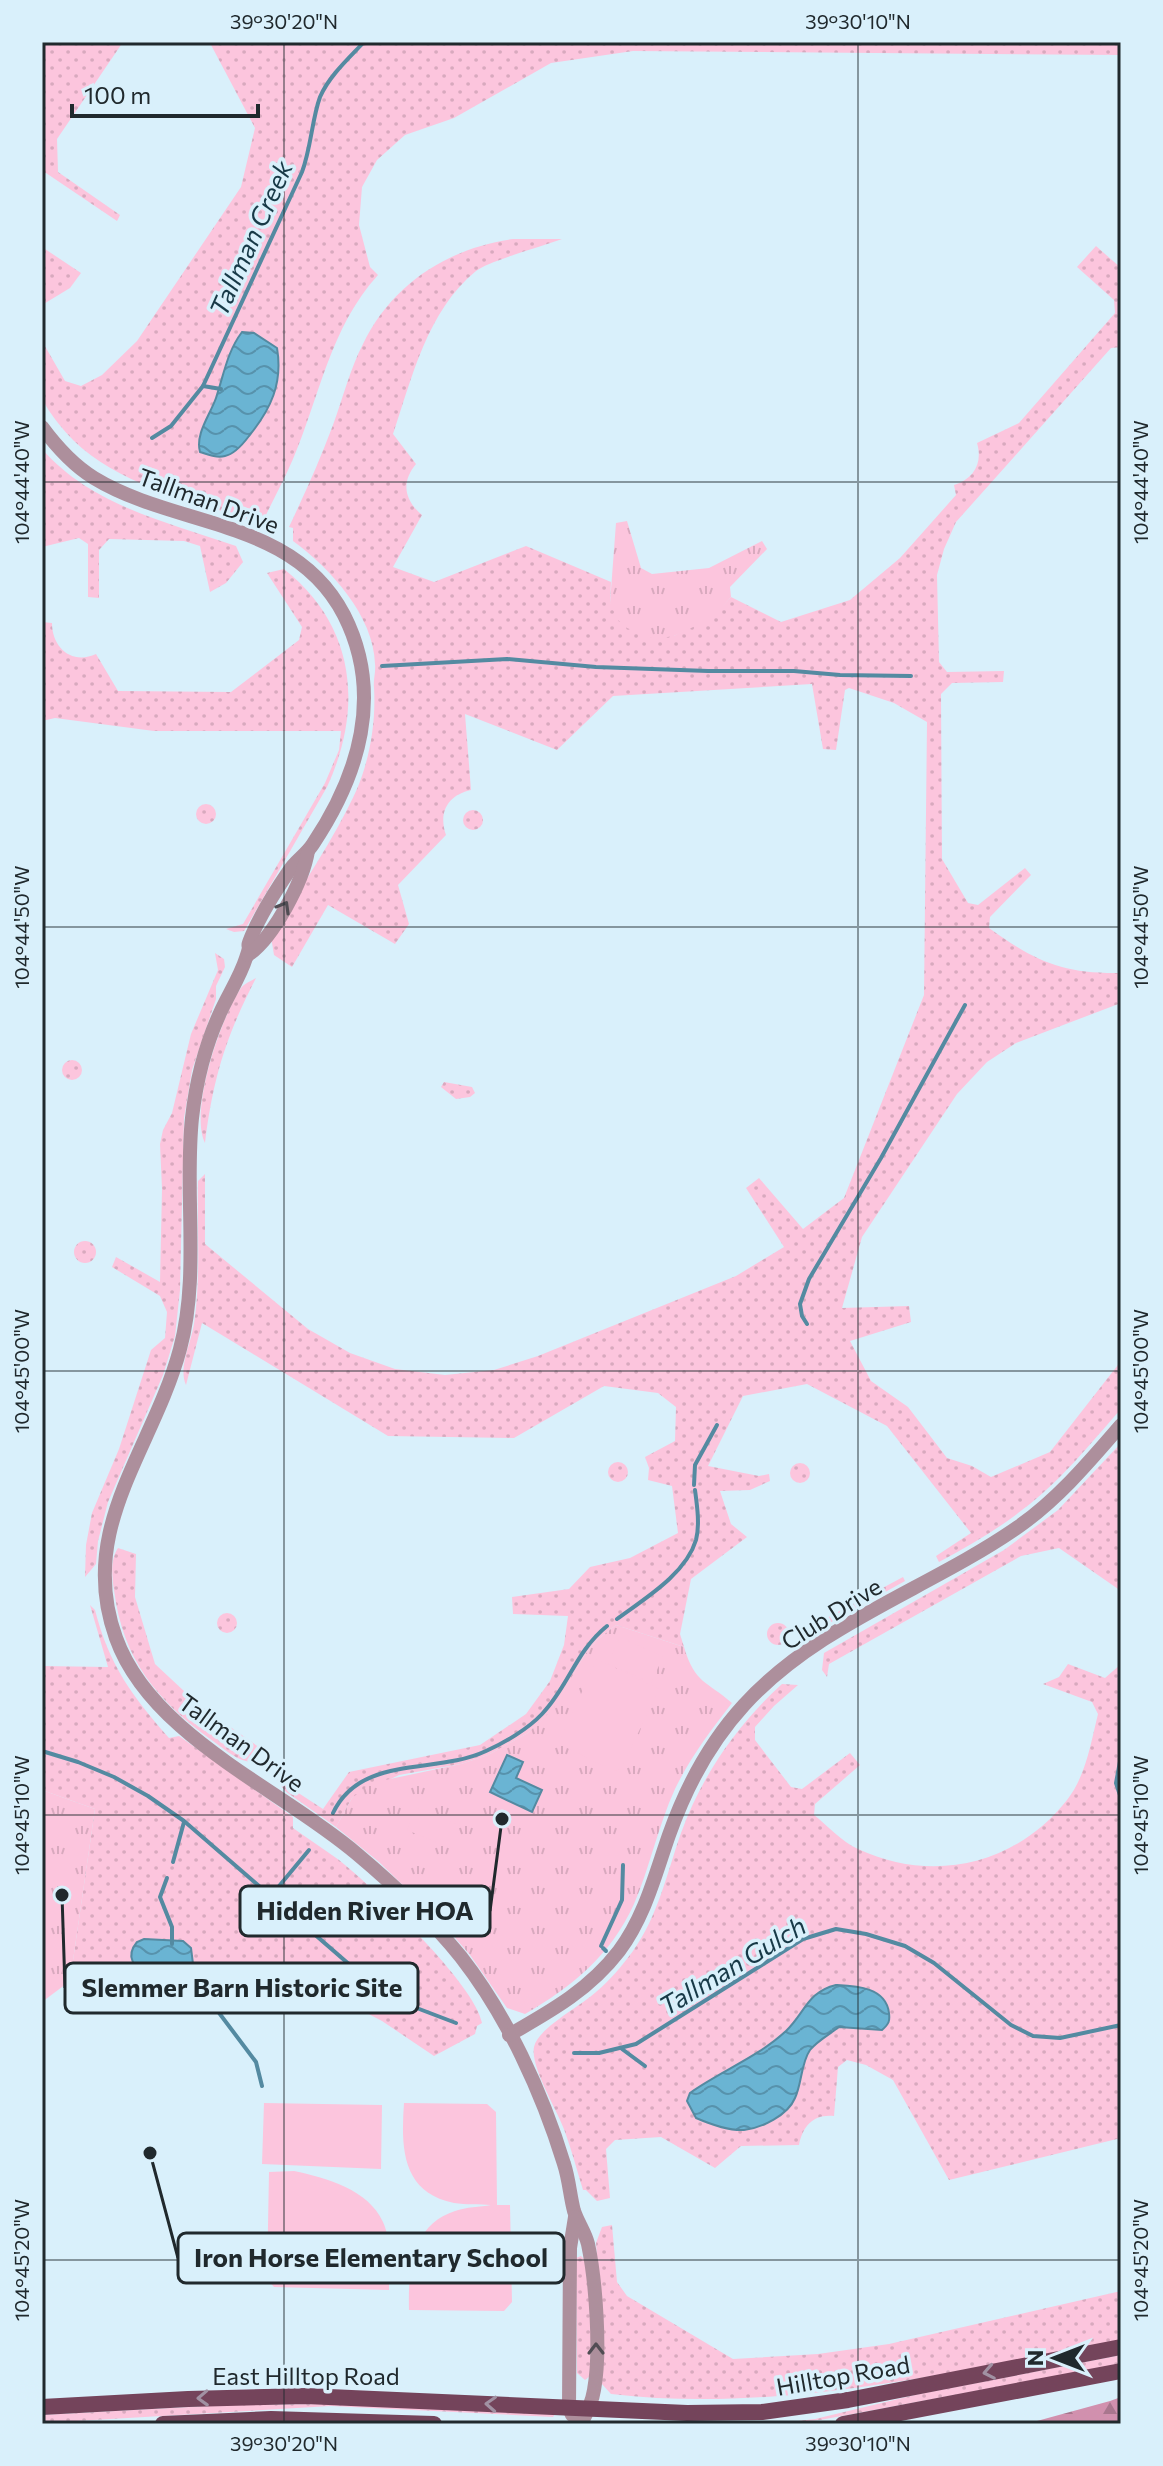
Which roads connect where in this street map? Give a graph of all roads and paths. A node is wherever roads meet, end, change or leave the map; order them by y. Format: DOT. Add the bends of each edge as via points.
graph roads {
  1 [pos="42,427"];
  2 [pos="1121,1425"];
  3 [pos="509,2035"];
  4 [pos="575,2217"];
  5 [pos="1121,2347"];
  6 [pos="1121,2371"];
  7 [pos="42,2407"];
  8 [pos="589,2409"];
  9 [pos="572,2416"];
  10 [pos="163,2424"];
  11 [pos="434,2424"];
  12 [pos="581,2424"];
  13 [pos="843,2424"];
  1 -- 3 [label="street, Tallman Drive" via="70,458 104,483 254,537 280,549 314,576 352,633 363,696 361,737 343,793 249,940 248,955 211,1034 191,1127 184,1330 170,1380 110,1523 105,1578 110,1620 125,1661 158,1707 332,1834 391,1885 460,1956"];
  2 -- 3 [label="street, Club Drive" via="1031,1518 812,1646 746,1703 695,1776 643,1909 620,1950 576,1995"];
  3 -- 4 [label="street, Tallman Drive" via="559,2149"];
  8 -- 4 [label="street, Tallman Drive, one-way" via="595,2379 595,2312 587,2239"];
  4 -- 9 [label="street, Tallman Drive" via="570,2248"];
  5 -- 8 [label="main road, Hilltop Road, one-way" via="779,2410"];
  6 -- 13 [label="main road, Hilltop Road"];
  9 -- 7 [label="main road, East Hilltop Road, one-way" via="306,2396"];
  8 -- 9 [label="main road, Hilltop Road"];
  8 -- 12 [label="street, Tallman Drive"];
  10 -- 11 [label="main road, East Hilltop Road" via="271,2419"];
}
